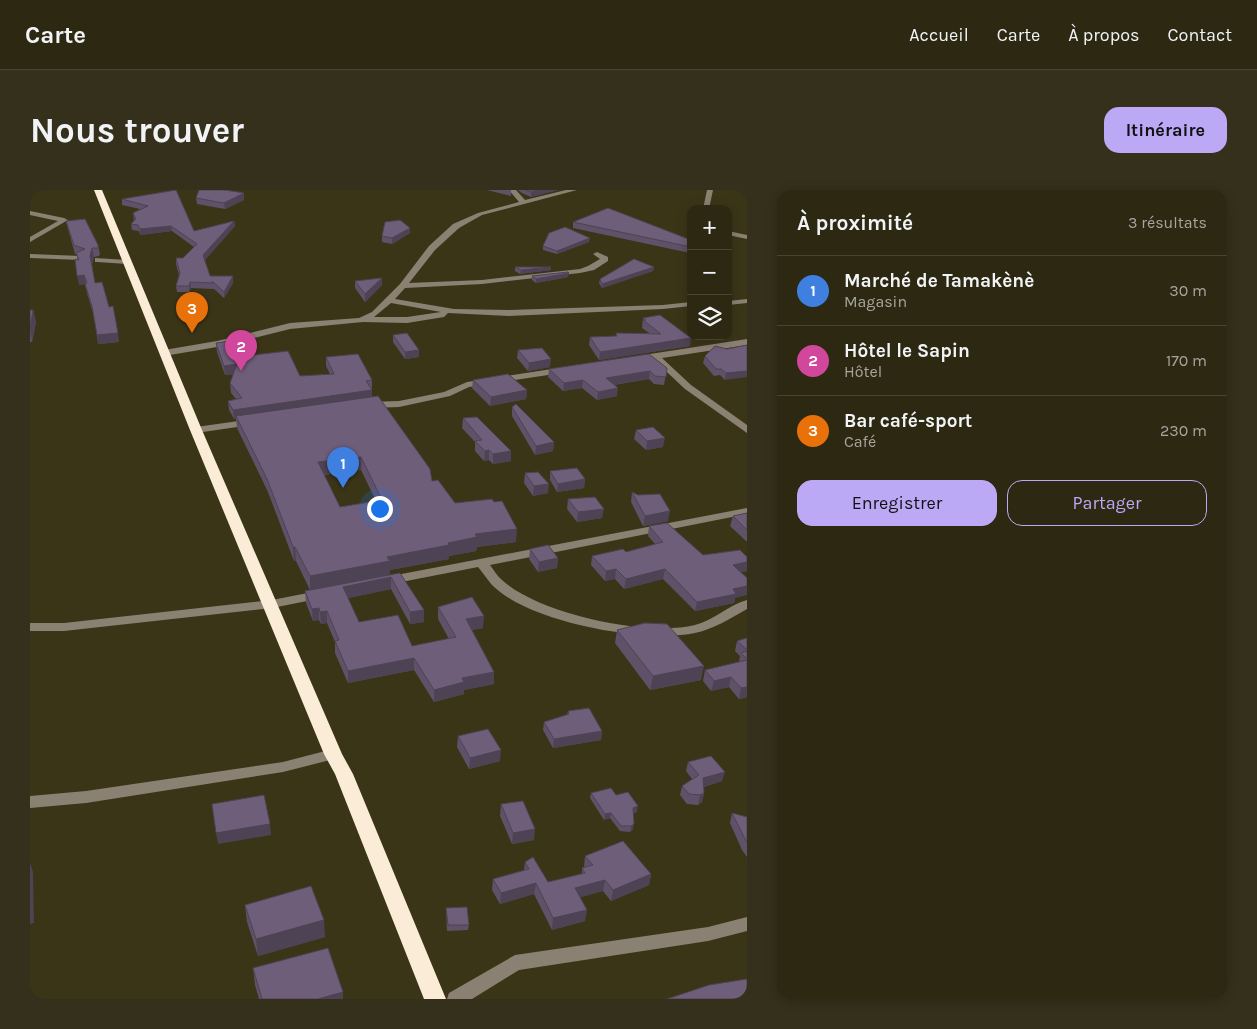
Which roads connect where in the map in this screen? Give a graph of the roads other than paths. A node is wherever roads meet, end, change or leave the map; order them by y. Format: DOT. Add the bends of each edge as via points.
graph roads {
  1 [pos="98,190"];
  2 [pos="512,190"];
  3 [pos="574,190"];
  4 [pos="710,190"];
  5 [pos="524,203"];
  6 [pos="707,205"];
  7 [pos="30,213"];
  8 [pos="732,234"];
  9 [pos="747,237"];
  10 [pos="30,240"];
  11 [pos="30,251"];
  12 [pos="597,254"];
  13 [pos="30,256"];
  14 [pos="47,258"];
  15 [pos="81,258"];
  16 [pos="98,260"];
  17 [pos="127,262"];
  18 [pos="403,286"];
  19 [pos="389,300"];
  20 [pos="747,301"];
  21 [pos="732,303"];
  22 [pos="687,304"];
  23 [pos="454,312"];
  24 [pos="361,320"];
  25 [pos="747,342"];
  26 [pos="164,353"];
  27 [pos="655,356"];
  28 [pos="626,361"];
  29 [pos="577,369"];
  30 [pos="357,406"];
  31 [pos="262,420"];
  32 [pos="196,430"];
  33 [pos="747,430"];
  34 [pos="747,511"];
  35 [pos="489,560"];
  36 [pos="376,583"];
  37 [pos="338,590"];
  38 [pos="272,604"];
  39 [pos="747,604"];
  40 [pos="30,628"];
  41 [pos="333,754"];
  42 [pos="30,802"];
  43 [pos="747,924"];
  44 [pos="435,999"];
  45 [pos="456,999"];
  1 -- 17 [label="highway"];
  2 -- 5 [label="street"];
  3 -- 5 [label="street"];
  4 -- 6 [label="street"];
  5 -- 18 [label="street" via="480,214 456,226 432,248"];
  7 -- 10 [label="street" via="64,220"];
  8 -- 9 [label="street"];
  11 -- 14 [label="street"];
  12 -- 18 [label="street" via="605,259 580,271 482,282"];
  13 -- 14 [label="street"];
  14 -- 15 [label="street"];
  16 -- 17 [label="street"];
  17 -- 26 [label="highway"];
  18 -- 19 [label="street"];
  19 -- 23 [label="street"];
  19 -- 24 [label="street" via="375,314"];
  20 -- 21 [label="street"];
  22 -- 23 [label="street" via="532,313"];
  23 -- 24 [label="street" via="407,320"];
  24 -- 26 [label="street" via="290,326"];
  25 -- 27 [label="street"];
  26 -- 32 [label="highway"];
  27 -- 28 [label="street"];
  27 -- 33 [label="street" via="688,387"];
  29 -- 30 [label="street" via="467,385 448,394 399,404"];
  31 -- 32 [label="street"];
  32 -- 38 [label="highway"];
  34 -- 35 [label="street"];
  35 -- 36 [label="street"];
  35 -- 39 [label="street" via="483,565 487,573 524,601 570,619 613,627 656,632 696,629"];
  37 -- 38 [label="street"];
  38 -- 40 [label="street"];
  38 -- 41 [label="highway"];
  41 -- 42 [label="street" via="283,766"];
  41 -- 44 [label="highway"];
  43 -- 45 [label="street" via="708,934 515,963"];
}
